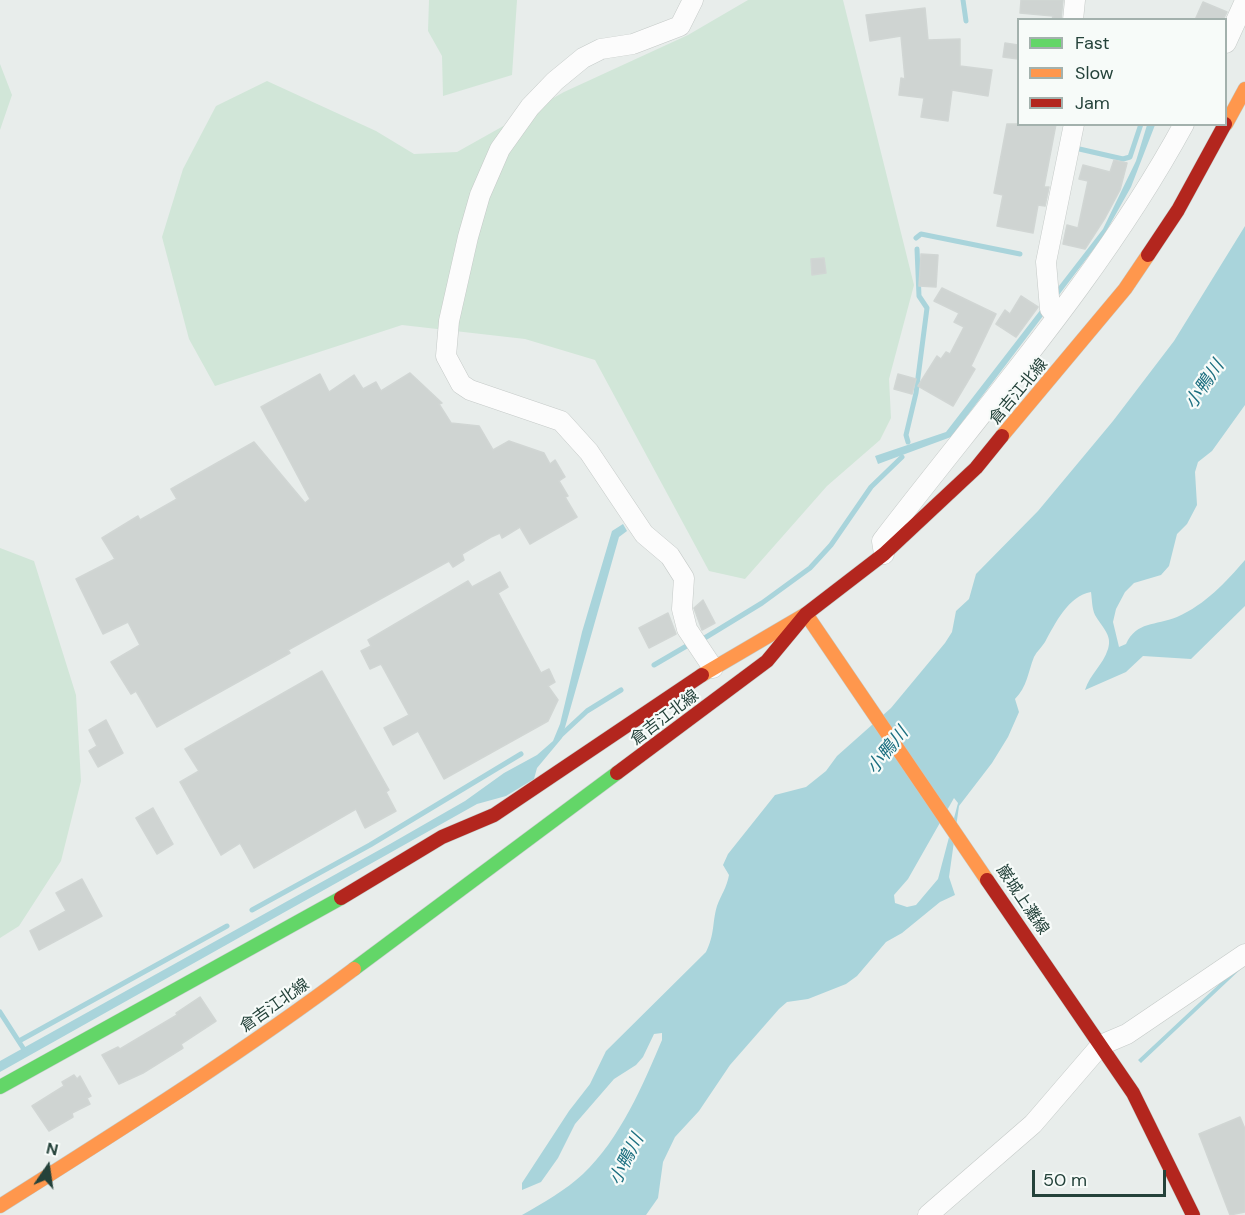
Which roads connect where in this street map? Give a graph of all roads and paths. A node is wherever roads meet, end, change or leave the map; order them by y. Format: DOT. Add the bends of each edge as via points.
graph roads {
  1 [pos="693,0"];
  2 [pos="1075,0"];
  3 [pos="1245,1"];
  4 [pos="1074,18"];
  5 [pos="1227,41"];
  6 [pos="1245,88"];
  7 [pos="1227,120"];
  8 [pos="1074,126"];
  9 [pos="1183,126"];
  10 [pos="1224,126"];
  11 [pos="1057,316"];
  12 [pos="884,554"];
  13 [pos="806,614"];
  14 [pos="713,668"];
  15 [pos="1245,954"];
  16 [pos="1097,1039"];
  17 [pos="0,1087"];
  18 [pos="0,1206"];
  19 [pos="928,1215"];
  20 [pos="1193,1215"];
  1 -- 14 [label="street" via="681,26 583,58 555,81 500,149 480,195 468,237 449,321 446,356 460,384 561,421 589,452 644,534 670,556 684,578 682,609 687,629"];
  2 -- 4 [label="street"];
  3 -- 5 [label="street"];
  6 -- 7 [label="main road, 倉吉江北線"];
  8 -- 11 [label="street" via="1046,262 1050,309"];
  9 -- 11 [label="street" via="1127,219"];
  10 -- 12 [label="main road, 倉吉江北線" via="1178,210 1125,289 976,468"];
  11 -- 12 [label="street" via="882,541"];
  12 -- 13 [label="main road, 倉吉江北線"];
  13 -- 14 [label="main road"];
  13 -- 16 [label="main road, 巌城上灘線"];
  13 -- 18 [label="main road, 倉吉江北線" via="766,661 304,1007"];
  14 -- 17 [label="main road" via="494,815 442,837 285,931"];
  15 -- 16 [label="street" via="1127,1034"];
  16 -- 19 [label="street" via="1033,1124"];
  16 -- 20 [label="main road, 巌城上灘線" via="1132,1093"];
}
